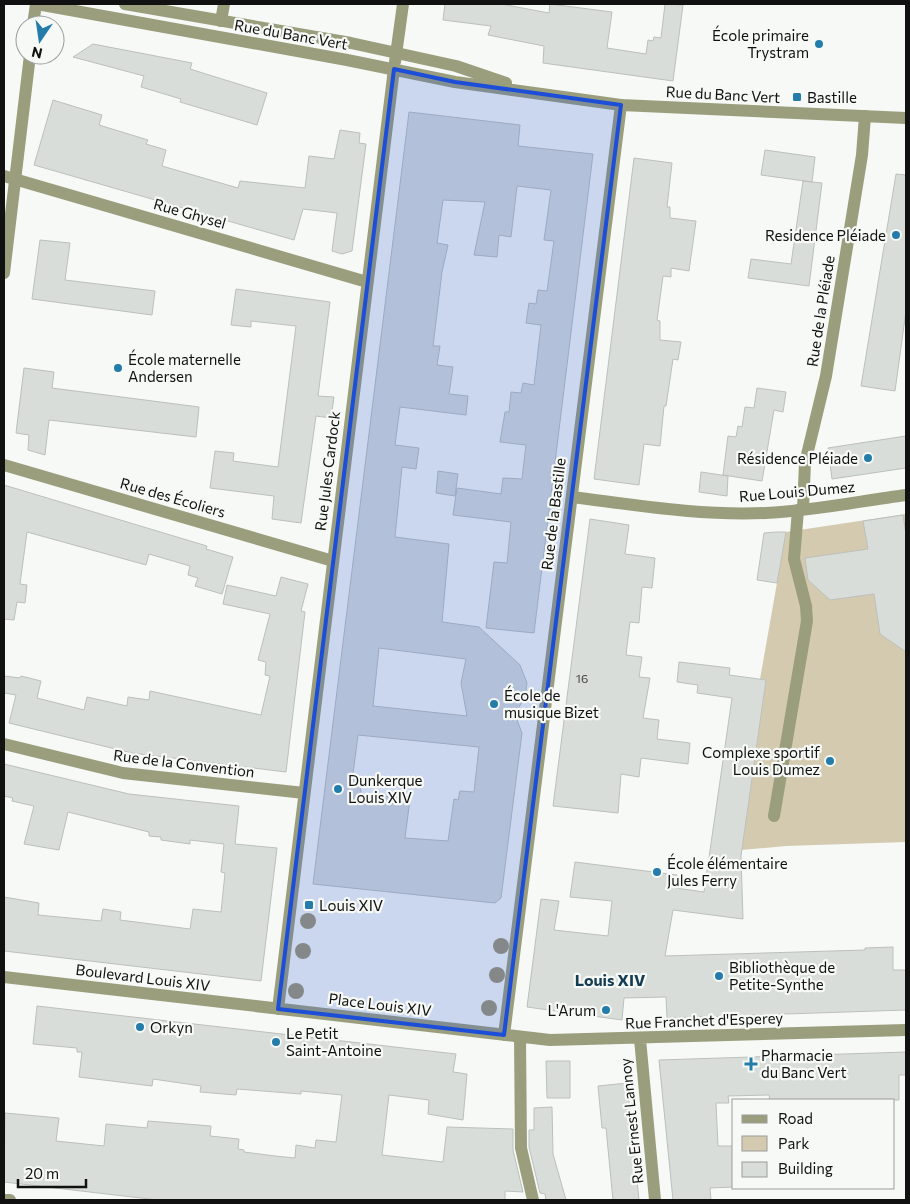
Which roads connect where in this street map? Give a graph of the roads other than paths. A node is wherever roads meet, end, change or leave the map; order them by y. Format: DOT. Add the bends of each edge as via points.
graph roads {
  1 [pos="36,4"];
  2 [pos="125,4"];
  3 [pos="224,4"];
  4 [pos="403,4"];
  5 [pos="221,21"];
  6 [pos="396,53"];
  7 [pos="28,65"];
  8 [pos="394,69"];
  9 [pos="540,92"];
  10 [pos="620,105"];
  11 [pos="865,116"];
  12 [pos="906,118"];
  13 [pos="9,177"];
  14 [pos="4,273"];
  15 [pos="367,282"];
  16 [pos="4,465"];
  17 [pos="906,495"];
  18 [pos="572,497"];
  19 [pos="800,510"];
  20 [pos="333,561"];
  21 [pos="4,744"];
  22 [pos="304,793"];
  23 [pos="774,816"];
  24 [pos="4,977"];
  25 [pos="278,1009"];
  26 [pos="906,1030"];
  27 [pos="504,1034"];
  28 [pos="520,1037"];
  29 [pos="640,1039"];
  30 [pos="4,1200"];
  31 [pos="10,1200"];
  32 [pos="533,1200"];
  33 [pos="655,1200"];
  1 -- 8 [label="street, Rue du Banc Vert"];
  2 -- 5 [label="street, Rue du Banc Vert"];
  3 -- 5 [label="street"];
  4 -- 6 [label="street, Rue Jules Cardock"];
  5 -- 6 [label="street, Rue du Banc Vert"];
  6 -- 8 [label="street, Rue Jules Cardock"];
  6 -- 9 [label="street, Rue du Banc Vert" via="456,66"];
  7 -- 13 [label="street"];
  8 -- 9 [label="street, Rue du Banc Vert" via="455,82"];
  8 -- 15 [label="street, Rue Jules Cardock"];
  9 -- 10 [label="street, Rue du Banc Vert"];
  10 -- 11 [label="street, Rue du Banc Vert"];
  10 -- 18 [label="street, Rue de la Bastille"];
  11 -- 12 [label="street, Rue du Banc Vert"];
  11 -- 19 [label="street, Rue de la Pléiade" via="862,155 826,376 805,463"];
  13 -- 14 [label="street"];
  13 -- 15 [label="street, Rue Ghysel"];
  15 -- 20 [label="street, Rue Jules Cardock"];
  16 -- 20 [label="street, Rue des Écoliers"];
  17 -- 19 [label="street, Rue Louis Dumez"];
  18 -- 19 [label="street, Rue Louis Dumez" via="687,512"];
  18 -- 27 [label="street, Rue de la Bastille"];
  19 -- 23 [label="street, Rue de la Pléiade" via="794,559 807,621"];
  20 -- 22 [label="street, Rue Jules Cardock"];
  21 -- 22 [label="street, Rue de la Convention" via="123,773"];
  22 -- 25 [label="street, Rue Jules Cardock"];
  24 -- 25 [label="street, Boulevard Louis XIV"];
  25 -- 27 [label="street, Place Louis XIV"];
  26 -- 29 [label="street, Rue Franchet d'Esperey"];
  27 -- 28 [label="street, Rue Franchet d'Esperey"];
  28 -- 29 [label="street, Rue Franchet d'Esperey"];
  28 -- 32 [label="street" via="521,1148"];
  29 -- 33 [label="street, Rue Ernest Lannoy"];
  30 -- 31 [label="street"];
}
